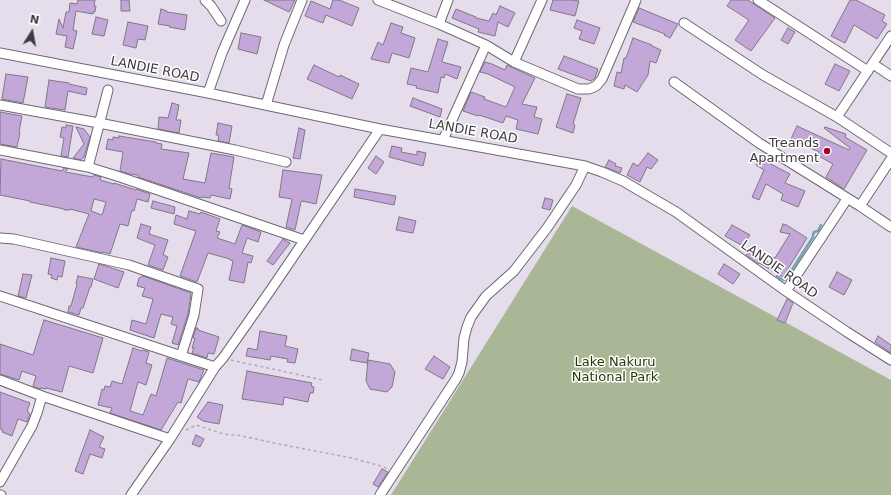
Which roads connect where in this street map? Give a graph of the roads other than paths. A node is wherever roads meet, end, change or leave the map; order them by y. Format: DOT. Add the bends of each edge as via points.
graph roads {
  1 [pos="205,0"];
  2 [pos="245,0"];
  3 [pos="302,0"];
  4 [pos="378,0"];
  5 [pos="448,0"];
  6 [pos="542,0"];
  7 [pos="636,0"];
  8 [pos="758,0"];
  9 [pos="221,21"];
  10 [pos="684,23"];
  11 [pos="439,24"];
  12 [pos="891,36"];
  13 [pos="486,45"];
  14 [pos="0,53"];
  15 [pos="514,62"];
  16 [pos="871,67"];
  17 [pos="891,76"];
  18 [pos="674,82"];
  19 [pos="108,90"];
  20 [pos="208,93"];
  21 [pos="0,105"];
  22 [pos="266,106"];
  23 [pos="837,117"];
  24 [pos="99,123"];
  25 [pos="380,129"];
  26 [pos="443,140"];
  27 [pos="0,150"];
  28 [pos="891,153"];
  29 [pos="891,160"];
  30 [pos="286,162"];
  31 [pos="585,166"];
  32 [pos="88,168"];
  33 [pos="847,199"];
  34 [pos="860,206"];
  35 [pos="891,227"];
  36 [pos="0,238"];
  37 [pos="304,240"];
  38 [pos="786,291"];
  39 [pos="0,296"];
  40 [pos="181,356"];
  41 [pos="891,360"];
  42 [pos="215,367"];
  43 [pos="0,380"];
  44 [pos="42,396"];
  45 [pos="170,439"];
  46 [pos="0,482"];
  47 [pos="131,495"];
  48 [pos="380,495"];
  1 -- 9 [label="street"];
  2 -- 20 [label="street"];
  3 -- 22 [label="street" via="284,44"];
  4 -- 11 [label="street"];
  5 -- 11 [label="street"];
  6 -- 15 [label="street"];
  7 -- 15 [label="street" via="602,79 589,90 578,89"];
  8 -- 16 [label="street"];
  10 -- 23 [label="street" via="763,75"];
  11 -- 13 [label="street"];
  12 -- 16 [label="street"];
  13 -- 15 [label="street"];
  13 -- 26 [label="street"];
  14 -- 20 [label="street, LANDIE ROAD"];
  16 -- 17 [label="street"];
  16 -- 23 [label="street"];
  18 -- 33 [label="street" via="759,143"];
  19 -- 24 [label="street"];
  20 -- 22 [label="street, LANDIE ROAD"];
  21 -- 24 [label="street"];
  22 -- 25 [label="street, LANDIE ROAD"];
  23 -- 28 [label="street"];
  24 -- 30 [label="street"];
  24 -- 32 [label="street"];
  25 -- 26 [label="street, LANDIE ROAD"];
  25 -- 37 [label="street"];
  26 -- 31 [label="street, LANDIE ROAD"];
  27 -- 32 [label="street"];
  29 -- 34 [label="street"];
  31 -- 38 [label="street, LANDIE ROAD" via="623,181 676,212"];
  31 -- 48 [label="street" via="576,185 547,228 514,271 486,296 471,317 464,338 461,367 456,379"];
  32 -- 37 [label="street"];
  33 -- 34 [label="street"];
  33 -- 38 [label="street"];
  34 -- 35 [label="street"];
  36 -- 40 [label="street" via="129,265 198,289 194,315"];
  37 -- 42 [label="street"];
  38 -- 41 [label="street, LANDIE ROAD"];
  39 -- 40 [label="street"];
  40 -- 42 [label="street"];
  42 -- 45 [label="street"];
  43 -- 44 [label="street"];
  44 -- 45 [label="street"];
  44 -- 46 [label="street" via="32,426"];
  45 -- 47 [label="street"];
}
